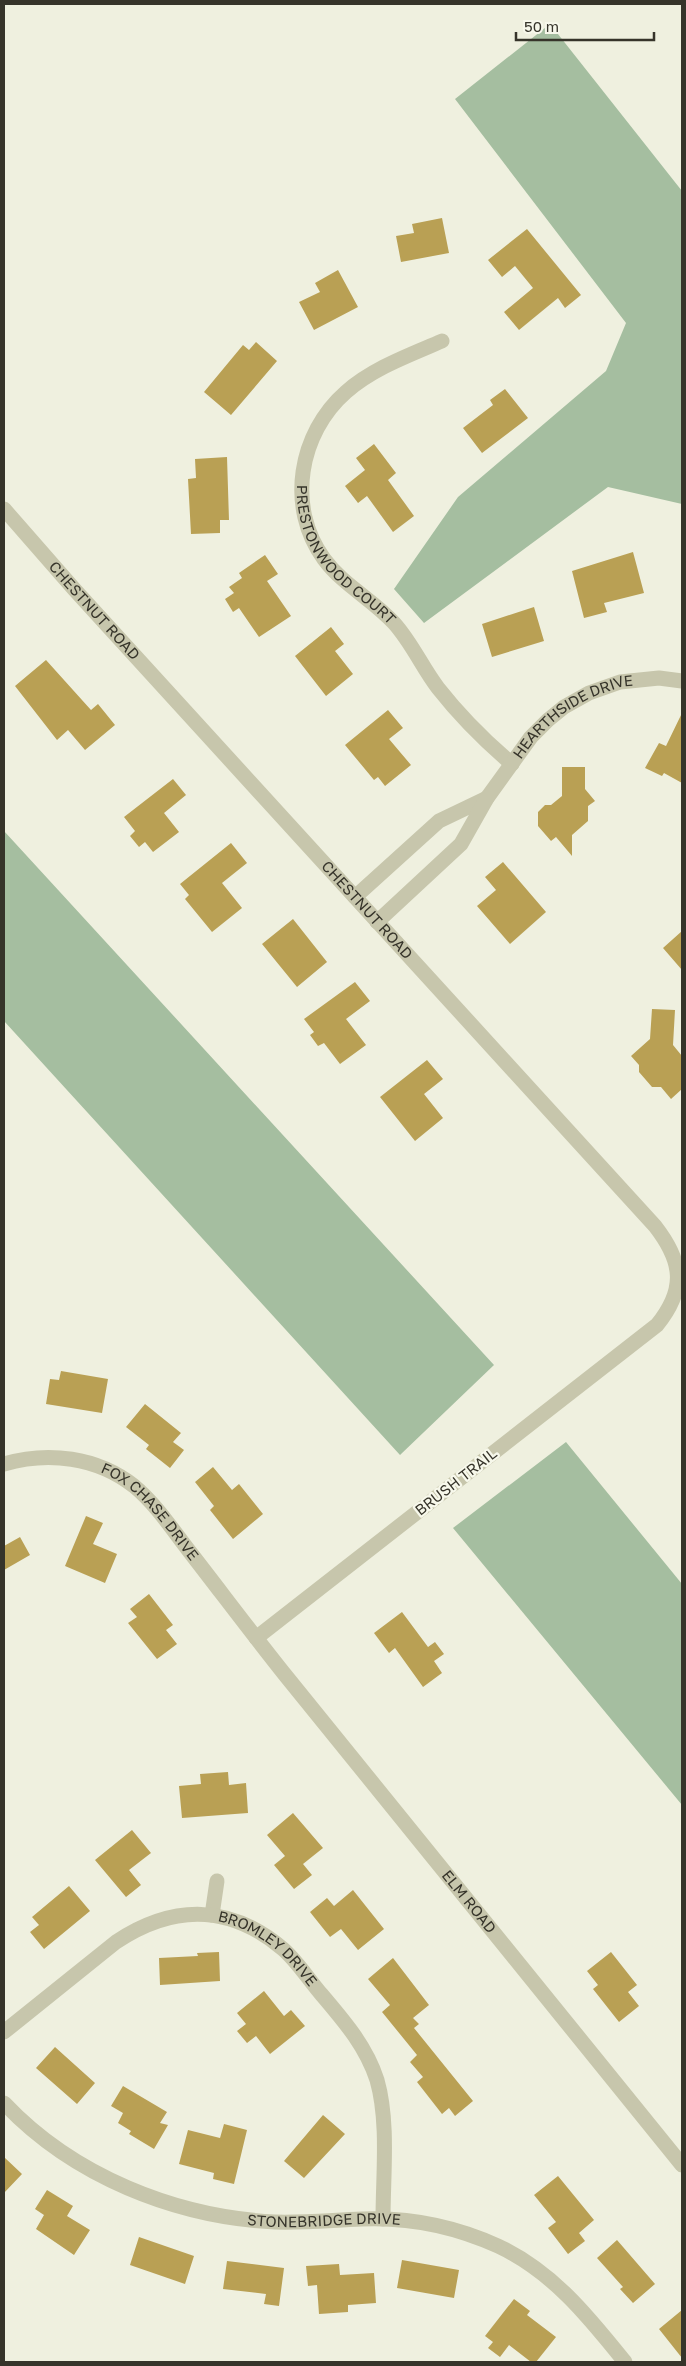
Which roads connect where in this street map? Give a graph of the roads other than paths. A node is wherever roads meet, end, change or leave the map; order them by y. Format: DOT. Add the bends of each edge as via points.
graph roads {
  1 [pos="442,340"];
  2 [pos="4,509"];
  3 [pos="682,681"];
  4 [pos="512,764"];
  5 [pos="488,798"];
  6 [pos="355,897"];
  7 [pos="378,922"];
  8 [pos="656,1325"];
  9 [pos="4,1464"];
  10 [pos="256,1638"];
  11 [pos="217,1881"];
  12 [pos="212,1915"];
  13 [pos="4,2032"];
  14 [pos="4,2103"];
  15 [pos="682,2165"];
  16 [pos="383,2219"];
  17 [pos="626,2362"];
  1 -- 4 [label="street, PRESTONWOOD COURT" via="362,380 326,412 306,452 301,493 304,514 315,545 332,569 394,623 452,705 485,741"];
  2 -- 6 [label="street, CHESTNUT ROAD"];
  3 -- 4 [label="street, HEARTHSIDE DRIVE" via="659,678 635,680 590,693 548,720"];
  4 -- 5 [label="street, HEARTHSIDE DRIVE"];
  5 -- 6 [label="street, HEARTHSIDE DRIVE" via="439,821"];
  5 -- 7 [label="street, HEARTHSIDE DRIVE" via="462,844"];
  6 -- 7 [label="street, CHESTNUT ROAD"];
  7 -- 8 [label="street, CHESTNUT ROAD" via="667,1241 676,1255 680,1284 668,1313"];
  8 -- 10 [label="street, BRUSH TRAIL"];
  9 -- 10 [label="street, FOX CHASE DRIVE" via="18,1459 67,1458 92,1464 134,1486 155,1507"];
  10 -- 15 [label="street, ELM ROAD"];
  11 -- 12 [label="street"];
  12 -- 13 [label="street, BROMLEY DRIVE" via="174,1916 136,1929"];
  12 -- 16 [label="street, BROMLEY DRIVE" via="247,1925 284,1950 363,2047 381,2099"];
  14 -- 16 [label="street, STONEBRIDGE DRIVE" via="50,2145 132,2190 168,2203 225,2216 275,2222"];
  16 -- 17 [label="street, STONEBRIDGE DRIVE" via="437,2225 474,2236 531,2264 560,2286"];
}
